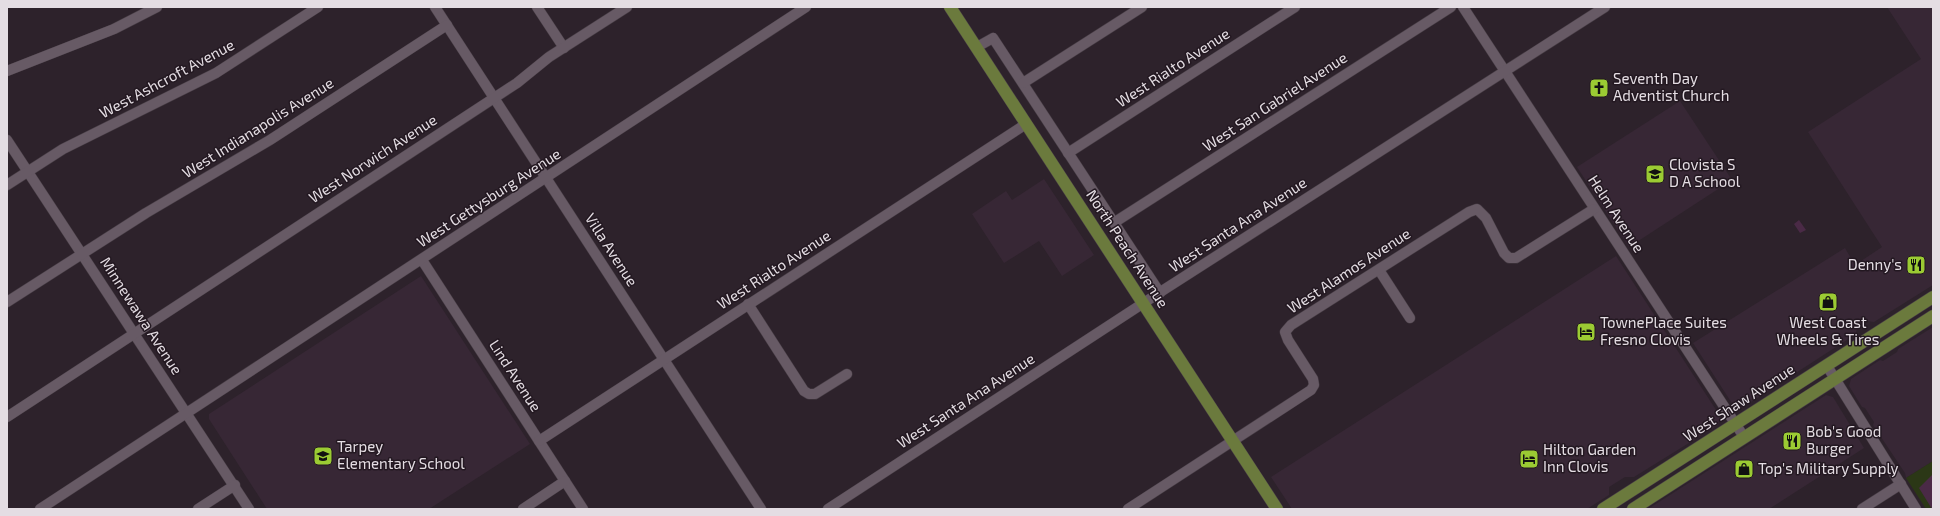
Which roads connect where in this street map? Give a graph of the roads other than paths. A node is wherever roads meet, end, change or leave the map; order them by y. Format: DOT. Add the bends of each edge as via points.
graph roads {
  1 [pos="157,7"];
  2 [pos="318,7"];
  3 [pos="435,7"];
  4 [pos="538,7"];
  5 [pos="627,7"];
  6 [pos="806,7"];
  7 [pos="950,7"];
  8 [pos="1142,7"];
  9 [pos="1295,7"];
  10 [pos="1451,7"];
  11 [pos="1463,7"];
  12 [pos="1605,7"];
  13 [pos="447,25"];
  14 [pos="977,47"];
  15 [pos="564,48"];
  16 [pos="7,71"];
  17 [pos="1506,71"];
  18 [pos="1023,83"];
  19 [pos="495,97"];
  20 [pos="1026,124"];
  21 [pos="7,140"];
  22 [pos="1068,153"];
  23 [pos="27,172"];
  24 [pos="547,178"];
  25 [pos="7,185"];
  26 [pos="1594,209"];
  27 [pos="1115,222"];
  28 [pos="82,254"];
  29 [pos="422,260"];
  30 [pos="1380,270"];
  31 [pos="1160,293"];
  32 [pos="1933,297"];
  33 [pos="7,302"];
  34 [pos="1144,303"];
  35 [pos="748,304"];
  36 [pos="1933,316"];
  37 [pos="1410,318"];
  38 [pos="134,334"];
  39 [pos="664,359"];
  40 [pos="1827,366"];
  41 [pos="848,374"];
  42 [pos="1835,379"];
  43 [pos="187,413"];
  44 [pos="7,417"];
  45 [pos="1736,424"];
  46 [pos="1744,437"];
  47 [pos="1232,440"];
  48 [pos="539,441"];
  49 [pos="565,481"];
  50 [pos="1901,484"];
  51 [pos="234,486"];
  52 [pos="1625,495"];
  53 [pos="40,509"];
  54 [pos="198,509"];
  55 [pos="249,509"];
  56 [pos="523,509"];
  57 [pos="583,509"];
  58 [pos="761,509"];
  59 [pos="828,509"];
  60 [pos="1128,509"];
  61 [pos="1277,509"];
  62 [pos="1603,509"];
  63 [pos="1633,509"];
  64 [pos="1862,509"];
  65 [pos="1916,509"];
  1 -- 16 [label="street" via="114,29"];
  2 -- 23 [label="street, West Ashcroft Avenue" via="216,73 63,149"];
  3 -- 13 [label="street, Villa Avenue"];
  4 -- 15 [label="street"];
  5 -- 15 [label="street, West Norwich Avenue"];
  6 -- 24 [label="street, West Gettysburg Avenue"];
  7 -- 14 [label="main road, North Peach Avenue"];
  8 -- 18 [label="street"];
  9 -- 22 [label="street, West Rialto Avenue"];
  10 -- 27 [label="street, West San Gabriel Avenue"];
  11 -- 17 [label="street, Helm Avenue"];
  12 -- 17 [label="street, West Santa Ana Avenue"];
  13 -- 19 [label="street, Villa Avenue"];
  13 -- 28 [label="street, West Indianapolis Avenue" via="270,140"];
  14 -- 18 [label="street" via="993,38"];
  14 -- 20 [label="main road, North Peach Avenue"];
  15 -- 19 [label="street, West Norwich Avenue"];
  17 -- 26 [label="street, Helm Avenue"];
  17 -- 31 [label="street, West Santa Ana Avenue"];
  18 -- 22 [label="street"];
  19 -- 24 [label="street, Villa Avenue"];
  19 -- 38 [label="street, West Norwich Avenue"];
  20 -- 34 [label="main road, North Peach Avenue"];
  20 -- 35 [label="street, West Rialto Avenue"];
  21 -- 23 [label="street, Minnewawa Avenue"];
  22 -- 27 [label="street"];
  23 -- 25 [label="street, West Ashcroft Avenue"];
  23 -- 28 [label="street, Minnewawa Avenue"];
  24 -- 29 [label="street, West Gettysburg Avenue"];
  24 -- 39 [label="street, Villa Avenue"];
  26 -- 30 [label="street, West Alamos Avenue" via="1516,258 1509,258 1504,254 1486,218 1477,209"];
  26 -- 45 [label="street, Helm Avenue"];
  27 -- 31 [label="street"];
  28 -- 33 [label="street, West Indianapolis Avenue"];
  28 -- 38 [label="street, Minnewawa Avenue"];
  29 -- 43 [label="street, West Gettysburg Avenue"];
  29 -- 48 [label="street, Lind Avenue"];
  30 -- 37 [label="street"];
  30 -- 47 [label="street, West Alamos Avenue" via="1291,325 1285,332 1288,340 1313,379 1314,385 1311,390"];
  31 -- 34 [label="street, West Santa Ana Avenue"];
  32 -- 40 [label="main road, West Shaw Avenue"];
  34 -- 47 [label="main road, North Peach Avenue"];
  34 -- 59 [label="street, West Santa Ana Avenue"];
  35 -- 39 [label="street, West Rialto Avenue"];
  35 -- 41 [label="street" via="804,391 815,394"];
  36 -- 42 [label="main road, West Shaw Avenue"];
  38 -- 43 [label="street, Minnewawa Avenue"];
  38 -- 44 [label="street, West Norwich Avenue"];
  39 -- 48 [label="street, West Rialto Avenue"];
  39 -- 58 [label="street, Villa Avenue"];
  40 -- 42 [label="street"];
  40 -- 45 [label="main road, West Shaw Avenue"];
  42 -- 46 [label="main road, West Shaw Avenue"];
  42 -- 50 [label="street"];
  43 -- 51 [label="street, Minnewawa Avenue"];
  43 -- 53 [label="street, West Gettysburg Avenue"];
  45 -- 46 [label="street, Helm Avenue"];
  45 -- 52 [label="main road, West Shaw Avenue"];
  46 -- 63 [label="main road, West Shaw Avenue"];
  47 -- 60 [label="street, West Alamos Avenue"];
  47 -- 61 [label="main road, North Peach Avenue"];
  48 -- 49 [label="street, Lind Avenue"];
  49 -- 56 [label="street"];
  49 -- 57 [label="street, Lind Avenue"];
  50 -- 64 [label="street"];
  50 -- 65 [label="street"];
  51 -- 54 [label="street"];
  51 -- 55 [label="street, Minnewawa Avenue"];
  52 -- 62 [label="main road, West Shaw Avenue"];
  52 -- 63 [label="street"];
}
